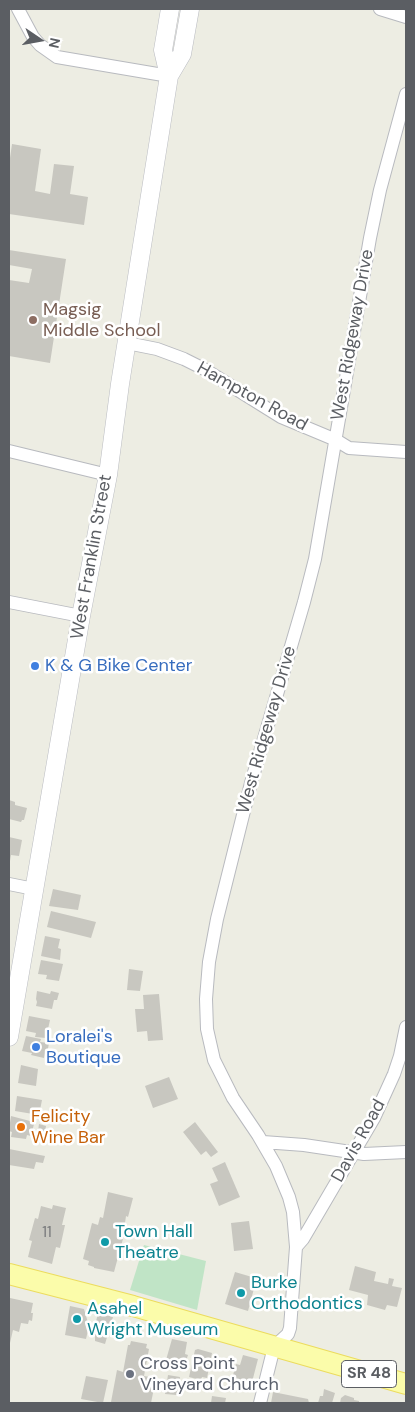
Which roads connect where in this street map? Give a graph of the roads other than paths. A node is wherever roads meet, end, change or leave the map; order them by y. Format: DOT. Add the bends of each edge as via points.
graph roads {
  1 [pos="18,9"];
  2 [pos="170,9"];
  3 [pos="190,9"];
  4 [pos="380,9"];
  5 [pos="406,16"];
  6 [pos="169,76"];
  7 [pos="406,94"];
  8 [pos="127,343"];
  9 [pos="336,440"];
  10 [pos="9,451"];
  11 [pos="406,452"];
  12 [pos="108,475"];
  13 [pos="9,602"];
  14 [pos="81,616"];
  15 [pos="9,884"];
  16 [pos="34,889"];
  17 [pos="406,1028"];
  18 [pos="9,1037"];
  19 [pos="262,1142"];
  20 [pos="354,1152"];
  21 [pos="406,1152"];
  22 [pos="296,1248"];
  23 [pos="9,1274"];
  24 [pos="274,1347"];
  25 [pos="406,1384"];
  26 [pos="260,1403"];
  1 -- 6 [label="street" via="33,37 57,56"];
  2 -- 6 [label="main road, West Franklin Street" via="162,50"];
  3 -- 6 [label="main road, West Franklin Street" via="182,54"];
  4 -- 5 [label="street"];
  6 -- 8 [label="main road, West Franklin Street"];
  7 -- 9 [label="street, West Ridgeway Drive" via="374,219"];
  8 -- 9 [label="street, Hampton Road" via="184,359 281,417"];
  8 -- 12 [label="main road, West Franklin Street"];
  9 -- 11 [label="street, Hampton Road" via="349,448"];
  9 -- 19 [label="street, West Ridgeway Drive" via="315,559 251,783 217,919 206,999 209,1044 222,1079"];
  10 -- 12 [label="street"];
  12 -- 14 [label="main road, West Franklin Street"];
  13 -- 14 [label="street"];
  14 -- 16 [label="main road, West Franklin Street"];
  15 -- 16 [label="street"];
  16 -- 18 [label="main road, West Franklin Street"];
  17 -- 20 [label="street, Davis Road" via="394,1074"];
  19 -- 20 [label="street"];
  19 -- 22 [label="street, West Ridgeway Drive" via="289,1197"];
  20 -- 21 [label="street"];
  20 -- 22 [label="street, Davis Road"];
  22 -- 24 [label="street, West Ridgeway Drive" via="290,1328"];
  23 -- 24 [label="main road, SR 48"];
  24 -- 25 [label="main road, SR 48"];
  24 -- 26 [label="street"];
}
